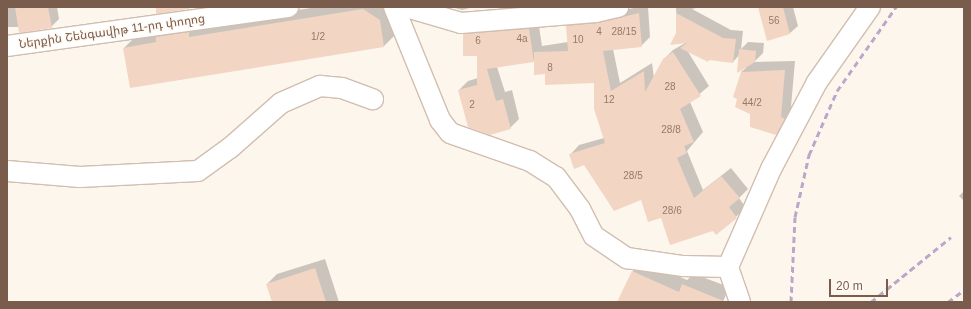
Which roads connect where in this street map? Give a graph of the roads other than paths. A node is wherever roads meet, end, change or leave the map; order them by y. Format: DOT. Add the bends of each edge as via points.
graph roads {
  1 [pos="288,7"];
  2 [pos="394,7"];
  3 [pos="406,7"];
  4 [pos="618,7"];
  5 [pos="864,9"];
  6 [pos="7,46"];
  7 [pos="373,99"];
  8 [pos="7,171"];
  9 [pos="728,267"];
  10 [pos="740,302"];
  1 -- 6 [label="street, Ներքին Շենգավիթ 11-րդ փողոց"];
  2 -- 9 [label="street" via="440,120 450,132 530,161 556,177 580,209 594,236 627,258 683,266"];
  3 -- 4 [label="street" via="461,23 596,12"];
  5 -- 9 [label="street" via="817,82 771,169"];
  7 -- 8 [label="street" via="342,88 320,86 281,103 230,148 198,171 80,177"];
  9 -- 10 [label="street"];
}
